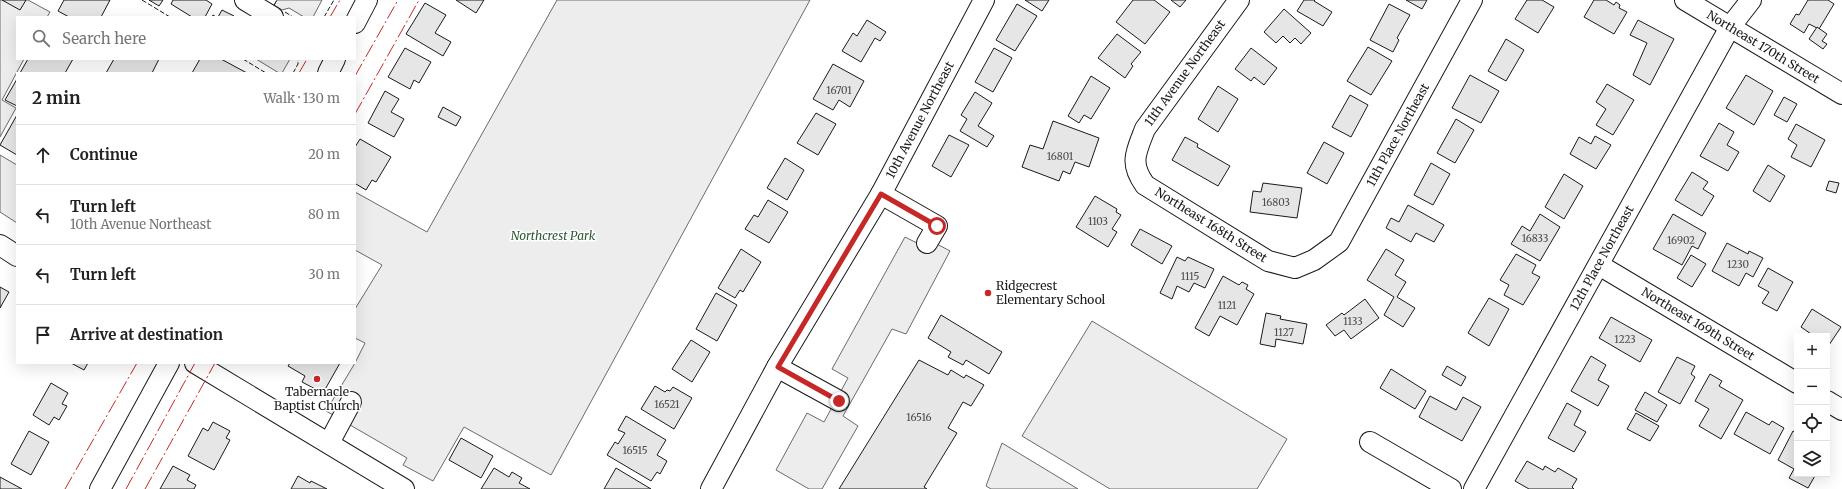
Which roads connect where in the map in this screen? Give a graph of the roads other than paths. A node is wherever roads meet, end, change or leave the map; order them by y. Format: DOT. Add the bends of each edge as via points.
graph roads {
  1 [pos="245,0"];
  2 [pos="367,0"];
  3 [pos="984,0"];
  4 [pos="1239,0"];
  5 [pos="1472,0"];
  6 [pos="1685,0"];
  7 [pos="1750,0"];
  8 [pos="271,16"];
  9 [pos="356,21"];
  10 [pos="1730,27"];
  11 [pos="334,60"];
  12 [pos="328,72"];
  13 [pos="1842,94"];
  14 [pos="1136,173"];
  15 [pos="881,194"];
  16 [pos="927,243"];
  17 [pos="0,245"];
  18 [pos="16,255"];
  19 [pos="1314,260"];
  20 [pos="1599,265"];
  21 [pos="169,364"];
  22 [pos="197,364"];
  23 [pos="778,367"];
  24 [pos="1794,381"];
  25 [pos="839,401"];
  26 [pos="351,402"];
  27 [pos="1830,403"];
  28 [pos="1842,410"];
  29 [pos="1370,442"];
  30 [pos="329,444"];
  31 [pos="100,489"];
  32 [pos="404,489"];
  33 [pos="711,489"];
  34 [pos="1451,489"];
  35 [pos="1474,489"];
  1 -- 8 [label="street"];
  2 -- 9 [label="street"];
  3 -- 15 [label="street, 10th Avenue Northeast"];
  4 -- 14 [label="street, 11th Avenue Northeast" via="1145,129 1136,152"];
  5 -- 19 [label="street, 11th Place Northeast" via="1339,242"];
  6 -- 10 [label="street, Northeast 170th Street"];
  7 -- 10 [label="street, 12th Place Northeast"];
  10 -- 13 [label="street, Northeast 170th Street"];
  10 -- 20 [label="street, 12th Place Northeast"];
  11 -- 12 [label="street"];
  14 -- 19 [label="street, Northeast 168th Street" via="1145,185 1268,261 1295,268"];
  15 -- 16 [label="street" via="937,226"];
  15 -- 23 [label="street, 10th Avenue Northeast"];
  17 -- 18 [label="street"];
  20 -- 24 [label="street, Northeast 169th Street"];
  20 -- 35 [label="street, 12th Place Northeast"];
  21 -- 31 [label="street"];
  22 -- 30 [label="street"];
  23 -- 25 [label="street"];
  23 -- 33 [label="street, 10th Avenue Northeast"];
  26 -- 30 [label="street"];
  27 -- 28 [label="street"];
  29 -- 34 [label="street"];
  30 -- 32 [label="street"];
}
